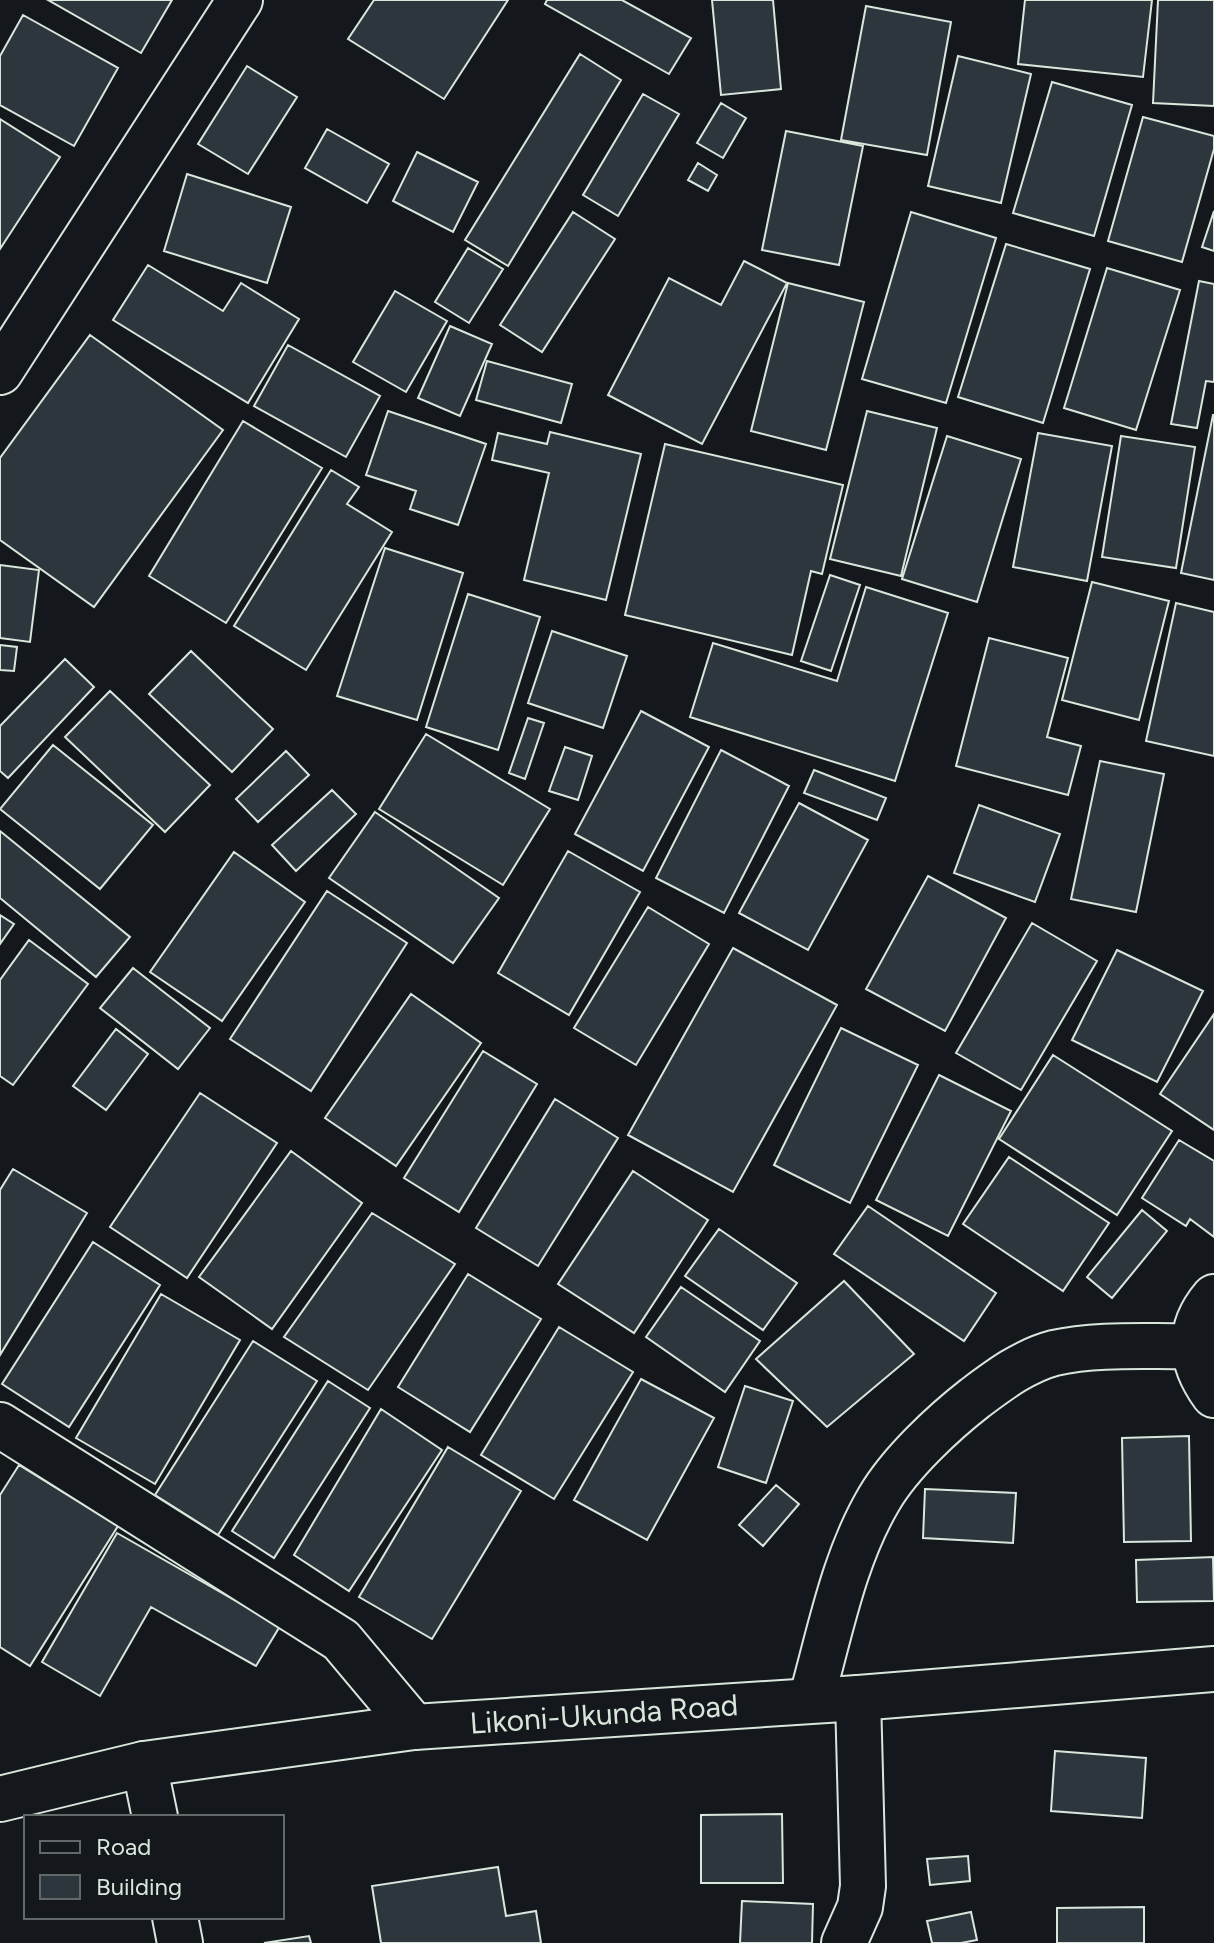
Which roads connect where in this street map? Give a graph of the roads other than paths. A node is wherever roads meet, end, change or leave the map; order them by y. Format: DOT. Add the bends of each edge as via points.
graph roads {
  1 [pos="240,0"];
  2 [pos="0,372"];
  3 [pos="1214,1297"];
  4 [pos="1194,1346"];
  5 [pos="1214,1395"];
  6 [pos="0,1425"];
  7 [pos="1214,1669"];
  8 [pos="858,1698"];
  9 [pos="811,1700"];
  10 [pos="414,1727"];
  11 [pos="144,1764"];
  12 [pos="0,1799"];
  13 [pos="155,1815"];
  14 [pos="175,1919"];
  15 [pos="180,1943"];
  16 [pos="844,1943"];
  1 -- 2 [label="main road"];
  3 -- 4 [label="main road" via="1198,1322"];
  4 -- 5 [label="main road" via="1195,1363"];
  4 -- 9 [label="main road" via="1054,1354 1011,1371 924,1443 880,1497 851,1558"];
  6 -- 10 [label="main road" via="341,1640"];
  7 -- 8 [label="main road, Likoni-Ukunda Road"];
  8 -- 9 [label="main road, Likoni-Ukunda Road"];
  8 -- 16 [label="main road" via="863,1886"];
  9 -- 10 [label="main road, Likoni-Ukunda Road"];
  10 -- 11 [label="main road, Likoni-Ukunda Road"];
  11 -- 12 [label="main road, Likoni-Ukunda Road"];
  11 -- 13 [label="main road"];
  14 -- 15 [label="main road"];
}
